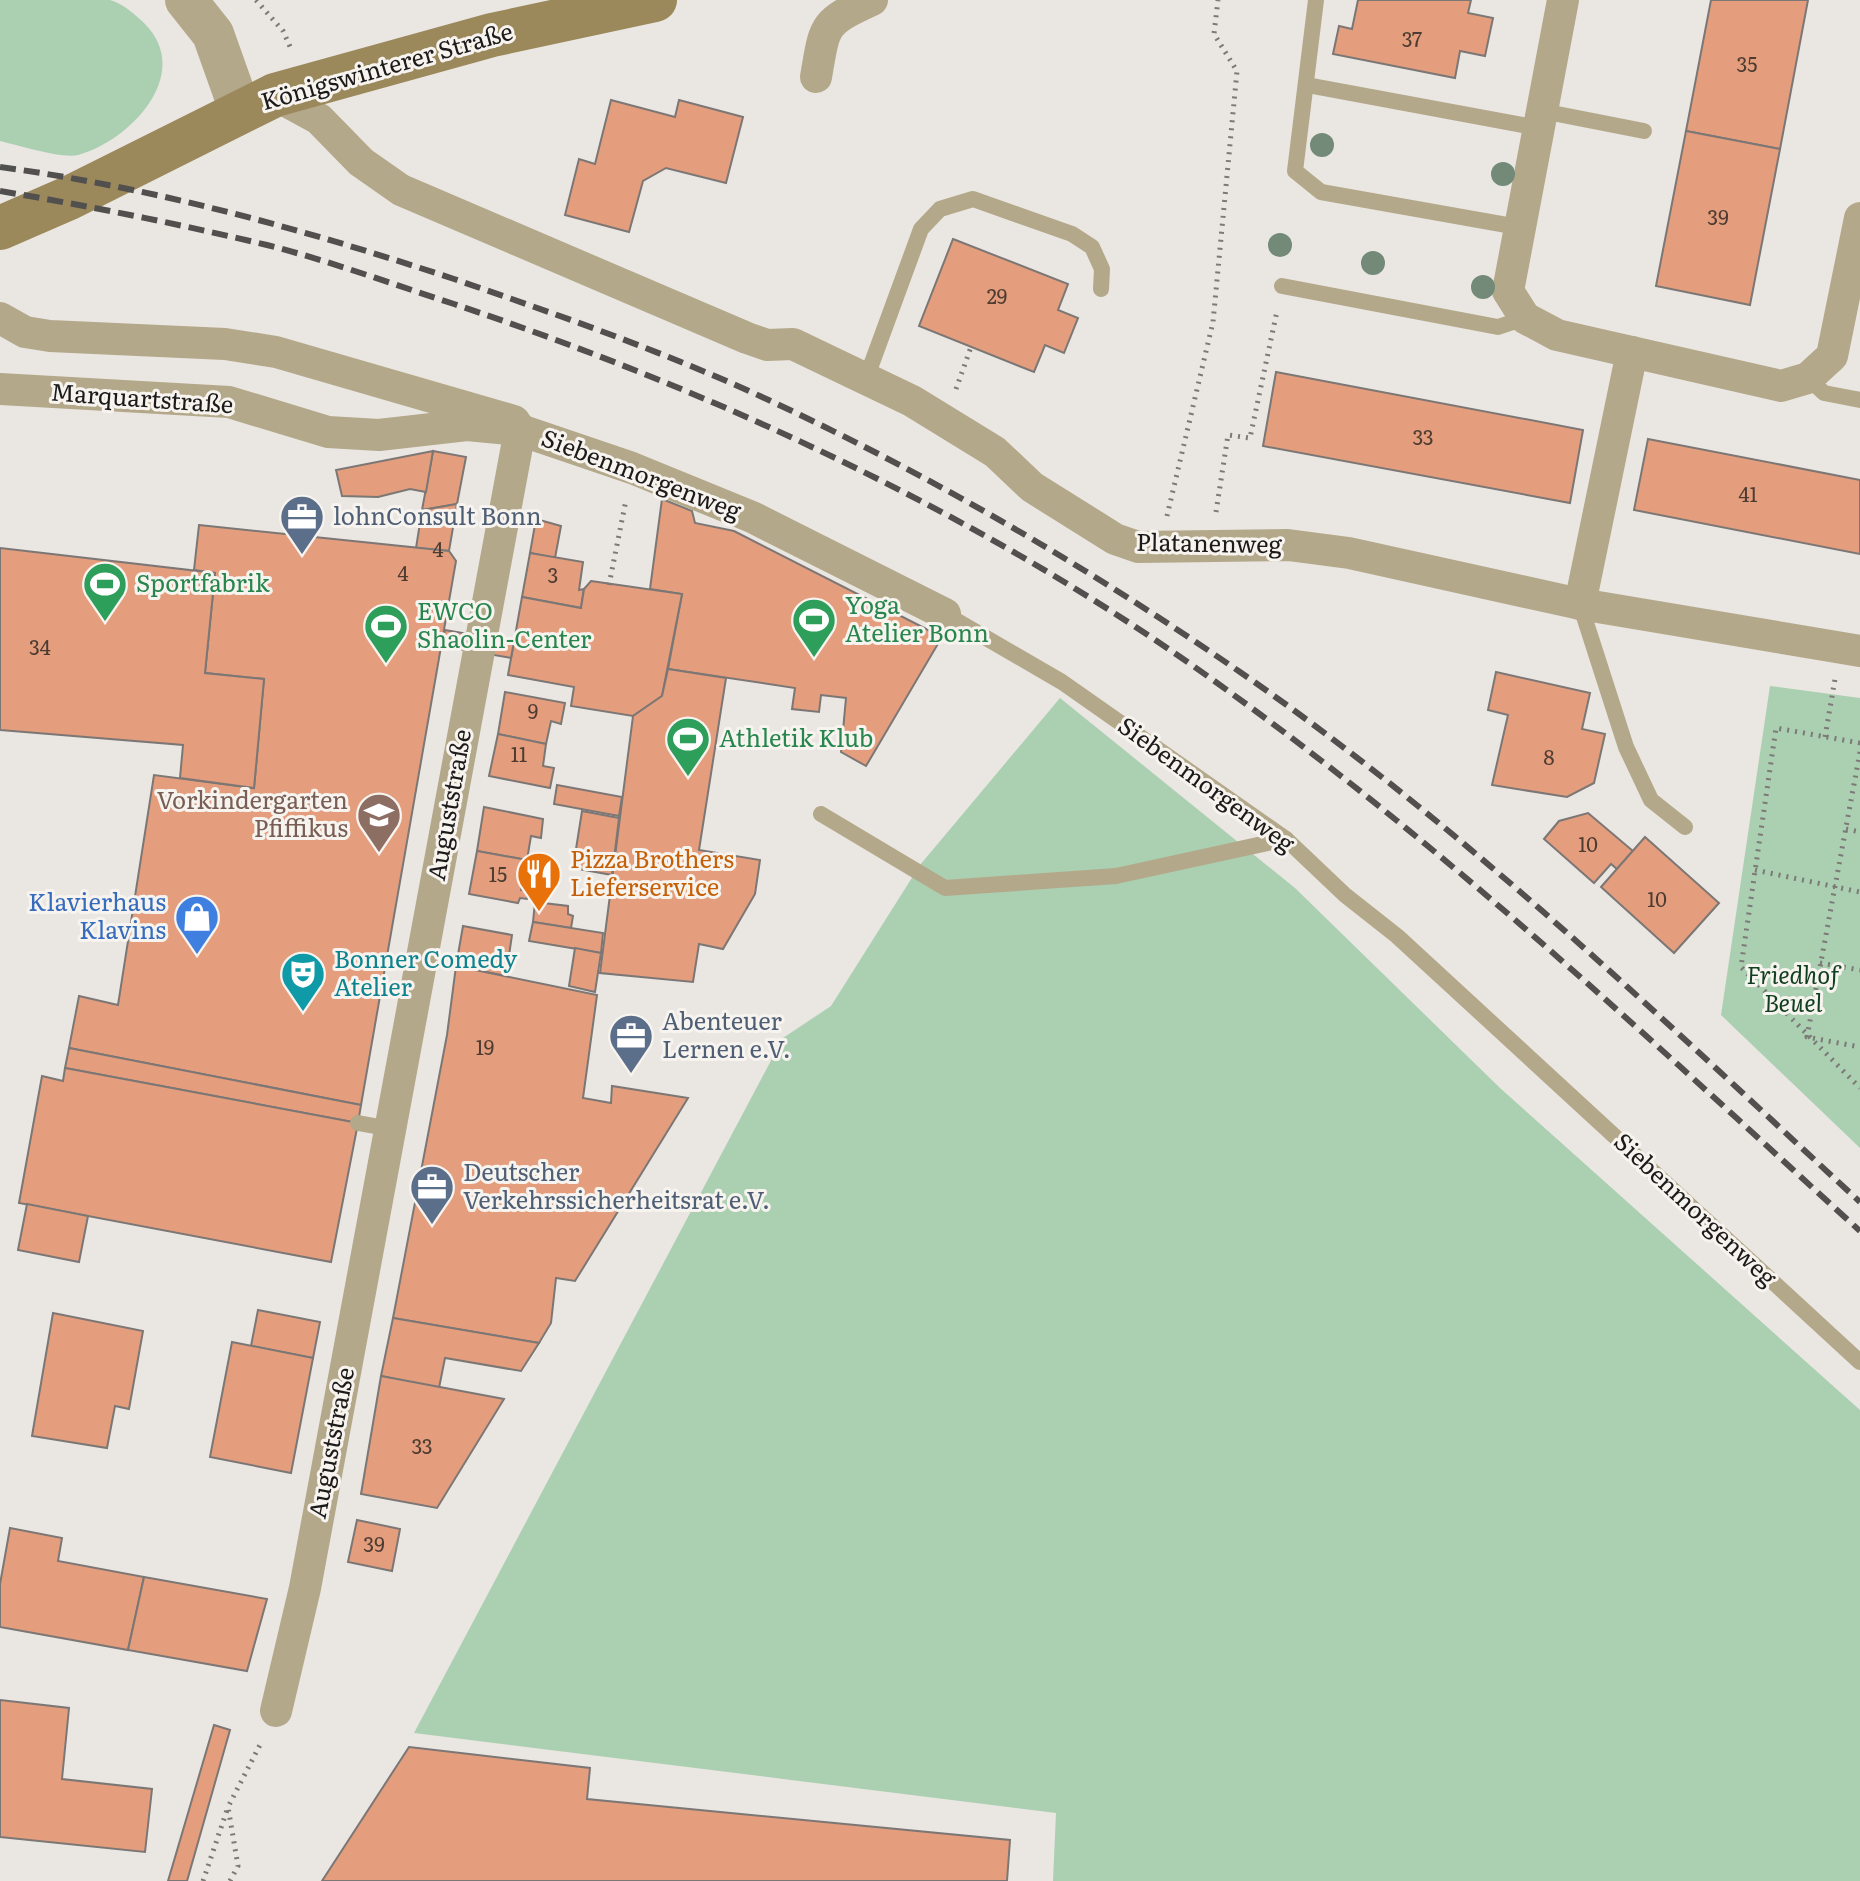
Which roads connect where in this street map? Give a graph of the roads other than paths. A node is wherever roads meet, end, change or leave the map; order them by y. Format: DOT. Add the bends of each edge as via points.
graph roads {
  1 [pos="186,0"];
  2 [pos="655,0"];
  3 [pos="872,0"];
  4 [pos="1316,0"];
  5 [pos="1563,0"];
  6 [pos="816,77"];
  7 [pos="1307,85"];
  8 [pos="274,97"];
  9 [pos="1541,120"];
  10 [pos="1644,131"];
  11 [pos="1860,218"];
  12 [pos="1518,227"];
  13 [pos="0,228"];
  14 [pos="1282,286"];
  15 [pos="1101,289"];
  16 [pos="1853,304"];
  17 [pos="0,318"];
  18 [pos="1525,318"];
  19 [pos="1632,352"];
  20 [pos="1808,378"];
  21 [pos="866,379"];
  22 [pos="0,389"];
  23 [pos="1860,400"];
  24 [pos="520,430"];
  25 [pos="1580,604"];
  26 [pos="945,614"];
  27 [pos="1850,650"];
  28 [pos="821,814"];
  29 [pos="1685,827"];
  30 [pos="1286,839"];
  31 [pos="358,1123"];
  32 [pos="391,1129"];
  33 [pos="1860,1362"];
  34 [pos="276,1711"];
  1 -- 8 [label="street"];
  2 -- 8 [label="main road, Königswinterer Straße" via="492,35"];
  3 -- 6 [label="street" via="838,15 824,30"];
  4 -- 7 [label="lane"];
  5 -- 9 [label="street"];
  7 -- 9 [label="lane"];
  7 -- 12 [label="lane" via="1295,171 1321,192"];
  8 -- 13 [label="main road, Königswinterer Straße"];
  8 -- 21 [label="street, Platanenweg" via="319,119 361,162 401,190 747,338 767,345 793,344"];
  9 -- 10 [label="lane"];
  9 -- 12 [label="street"];
  11 -- 16 [label="street"];
  12 -- 18 [label="street" via="1508,291"];
  14 -- 18 [label="lane" via="1498,327"];
  15 -- 21 [label="lane" via="1102,269 1092,247 1072,234 973,199 940,209 921,229"];
  16 -- 20 [label="street" via="1832,356"];
  17 -- 24 [label="street" via="25,332 50,336 225,344 276,352 514,421"];
  18 -- 19 [label="street" via="1557,335"];
  19 -- 20 [label="street" via="1781,386"];
  19 -- 25 [label="street"];
  20 -- 23 [label="lane" via="1824,393"];
  21 -- 25 [label="street, Platanenweg" via="982,444 1032,487 1115,539 1138,547 1288,545 1349,553"];
  22 -- 24 [label="street, Marquartstraße" via="229,402 328,432 379,435 467,425"];
  24 -- 26 [label="street, Siebenmorgenweg" via="752,517"];
  24 -- 32 [label="street, Auguststraße"];
  25 -- 27 [label="street, Platanenweg"];
  25 -- 29 [label="lane" via="1626,747 1651,800"];
  26 -- 30 [label="lane, Siebenmorgenweg" via="1062,682"];
  28 -- 30 [label="lane" via="945,888 1116,876"];
  30 -- 33 [label="lane, Siebenmorgenweg"];
  31 -- 32 [label="lane"];
  32 -- 34 [label="street, Auguststraße" via="303,1603"];
}
